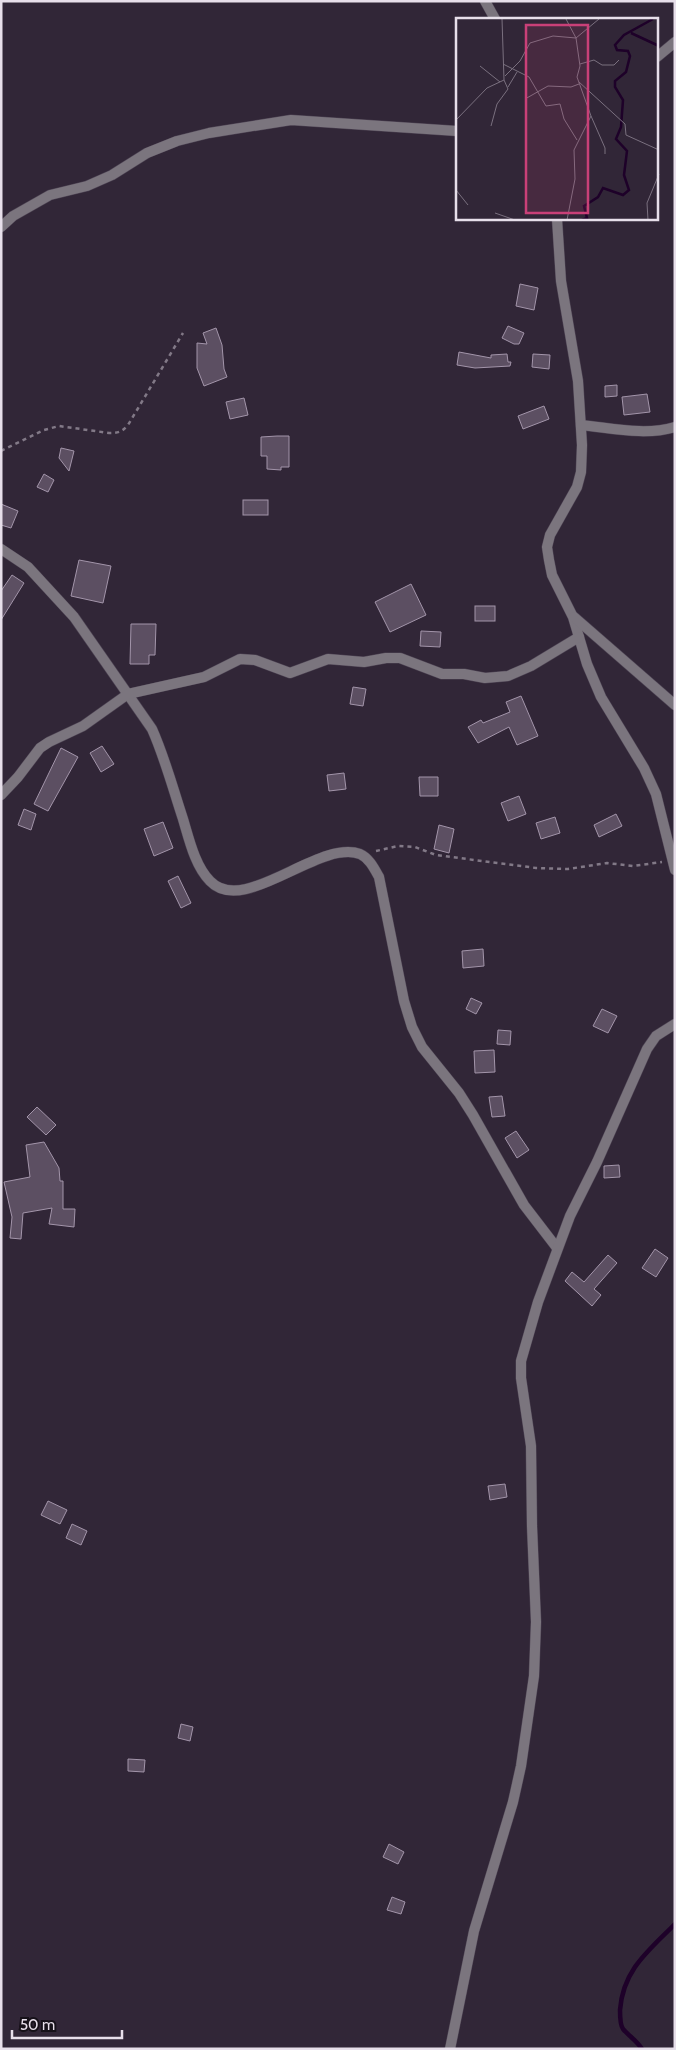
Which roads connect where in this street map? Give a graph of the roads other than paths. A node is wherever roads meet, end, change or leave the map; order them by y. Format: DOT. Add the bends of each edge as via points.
graph roads {
  1 [pos="484,1"];
  2 [pos="494,18"];
  3 [pos="675,42"];
  4 [pos="658,56"];
  5 [pos="456,131"];
  6 [pos="557,220"];
  7 [pos="1,227"];
  8 [pos="581,425"];
  9 [pos="675,427"];
  10 [pos="1,549"];
  11 [pos="573,617"];
  12 [pos="579,637"];
  13 [pos="128,694"];
  14 [pos="675,705"];
  15 [pos="1,795"];
  16 [pos="673,865"];
  17 [pos="675,1024"];
  18 [pos="557,1248"];
  19 [pos="450,2049"];
  1 -- 2 [label="street"];
  3 -- 4 [label="street"];
  5 -- 7 [label="street" via="291,120 209,133 177,141 147,154 87,186 50,195 13,216"];
  6 -- 8 [label="street" via="559,266 578,381"];
  8 -- 9 [label="street" via="647,432"];
  8 -- 11 [label="street" via="581,472 577,487 550,535 547,547 552,575"];
  10 -- 13 [label="street" via="28,567 74,617"];
  11 -- 12 [label="street"];
  11 -- 14 [label="street"];
  12 -- 13 [label="street" via="508,676 485,678 442,674 411,662 386,658 364,662 328,660 290,673 246,658 204,677"];
  12 -- 16 [label="street" via="601,696 654,788"];
  13 -- 15 [label="street" via="78,729 40,748"];
  13 -- 18 [label="street" via="152,729 202,872 210,882 222,889 253,888 322,857 342,853 360,854 372,864 379,877 412,1027 422,1047 464,1100 524,1205"];
  17 -- 18 [label="street" via="656,1036 648,1049"];
  18 -- 19 [label="street" via="520,1361 531,1446 536,1622 529,1720 514,1802 474,1931"];
}
